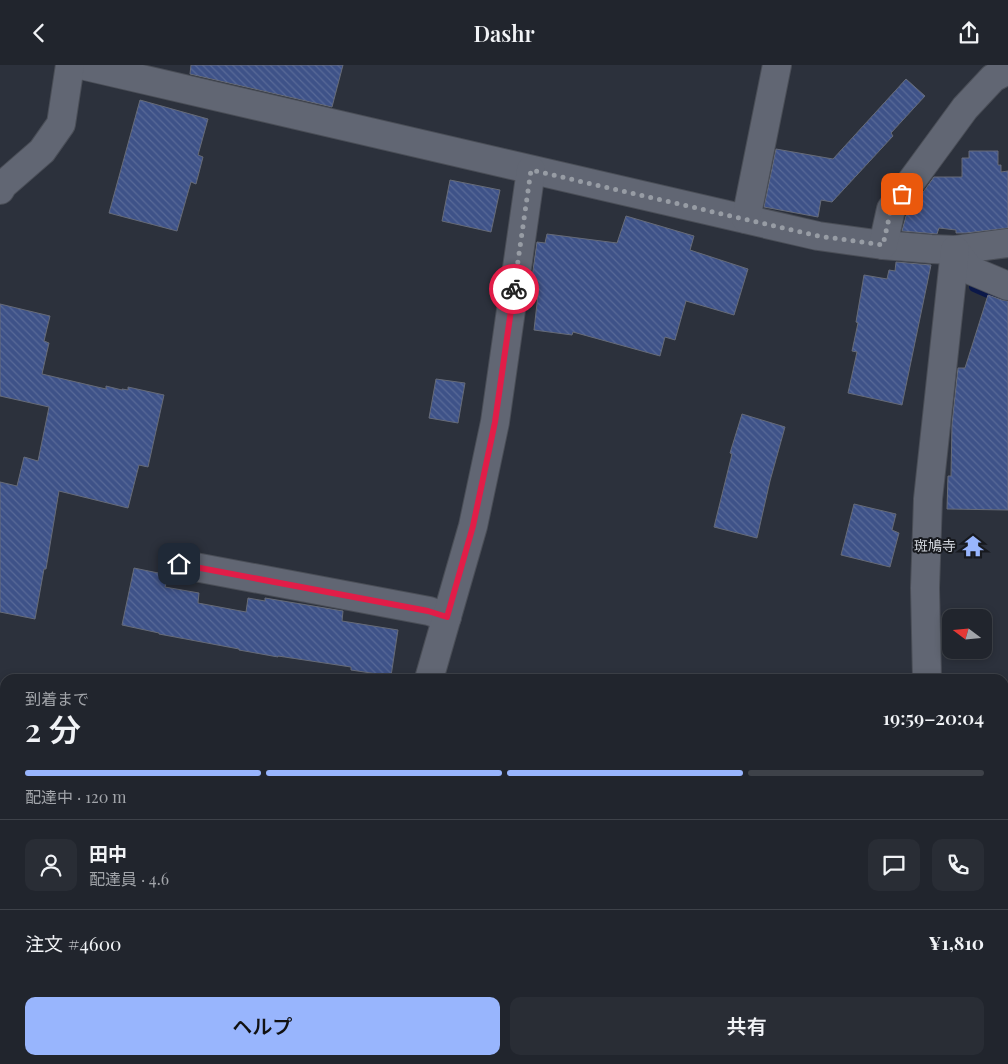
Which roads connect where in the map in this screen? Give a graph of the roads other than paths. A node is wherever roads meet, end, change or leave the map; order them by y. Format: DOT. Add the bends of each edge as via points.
graph roads {
  1 [pos="70,65"];
  2 [pos="81,65"];
  3 [pos="777,65"];
  4 [pos="1008,70"];
  5 [pos="531,170"];
  6 [pos="0,190"];
  7 [pos="746,219"];
  8 [pos="1008,243"];
  9 [pos="883,245"];
  10 [pos="955,249"];
  11 [pos="1008,286"];
  12 [pos="179,564"];
  13 [pos="447,617"];
  14 [pos="430,674"];
  15 [pos="927,674"];
  1 -- 6 [label="street" via="61,125 42,151"];
  2 -- 5 [label="street"];
  3 -- 7 [label="street"];
  4 -- 9 [label="street" via="993,78 965,108 891,209"];
  5 -- 7 [label="street"];
  5 -- 13 [label="street" via="495,422 473,526"];
  7 -- 9 [label="street" via="818,236"];
  8 -- 10 [label="street"];
  9 -- 10 [label="street"];
  10 -- 11 [label="street" via="970,270"];
  10 -- 15 [label="street" via="928,499"];
  12 -- 13 [label="street"];
  13 -- 14 [label="street"];
}
